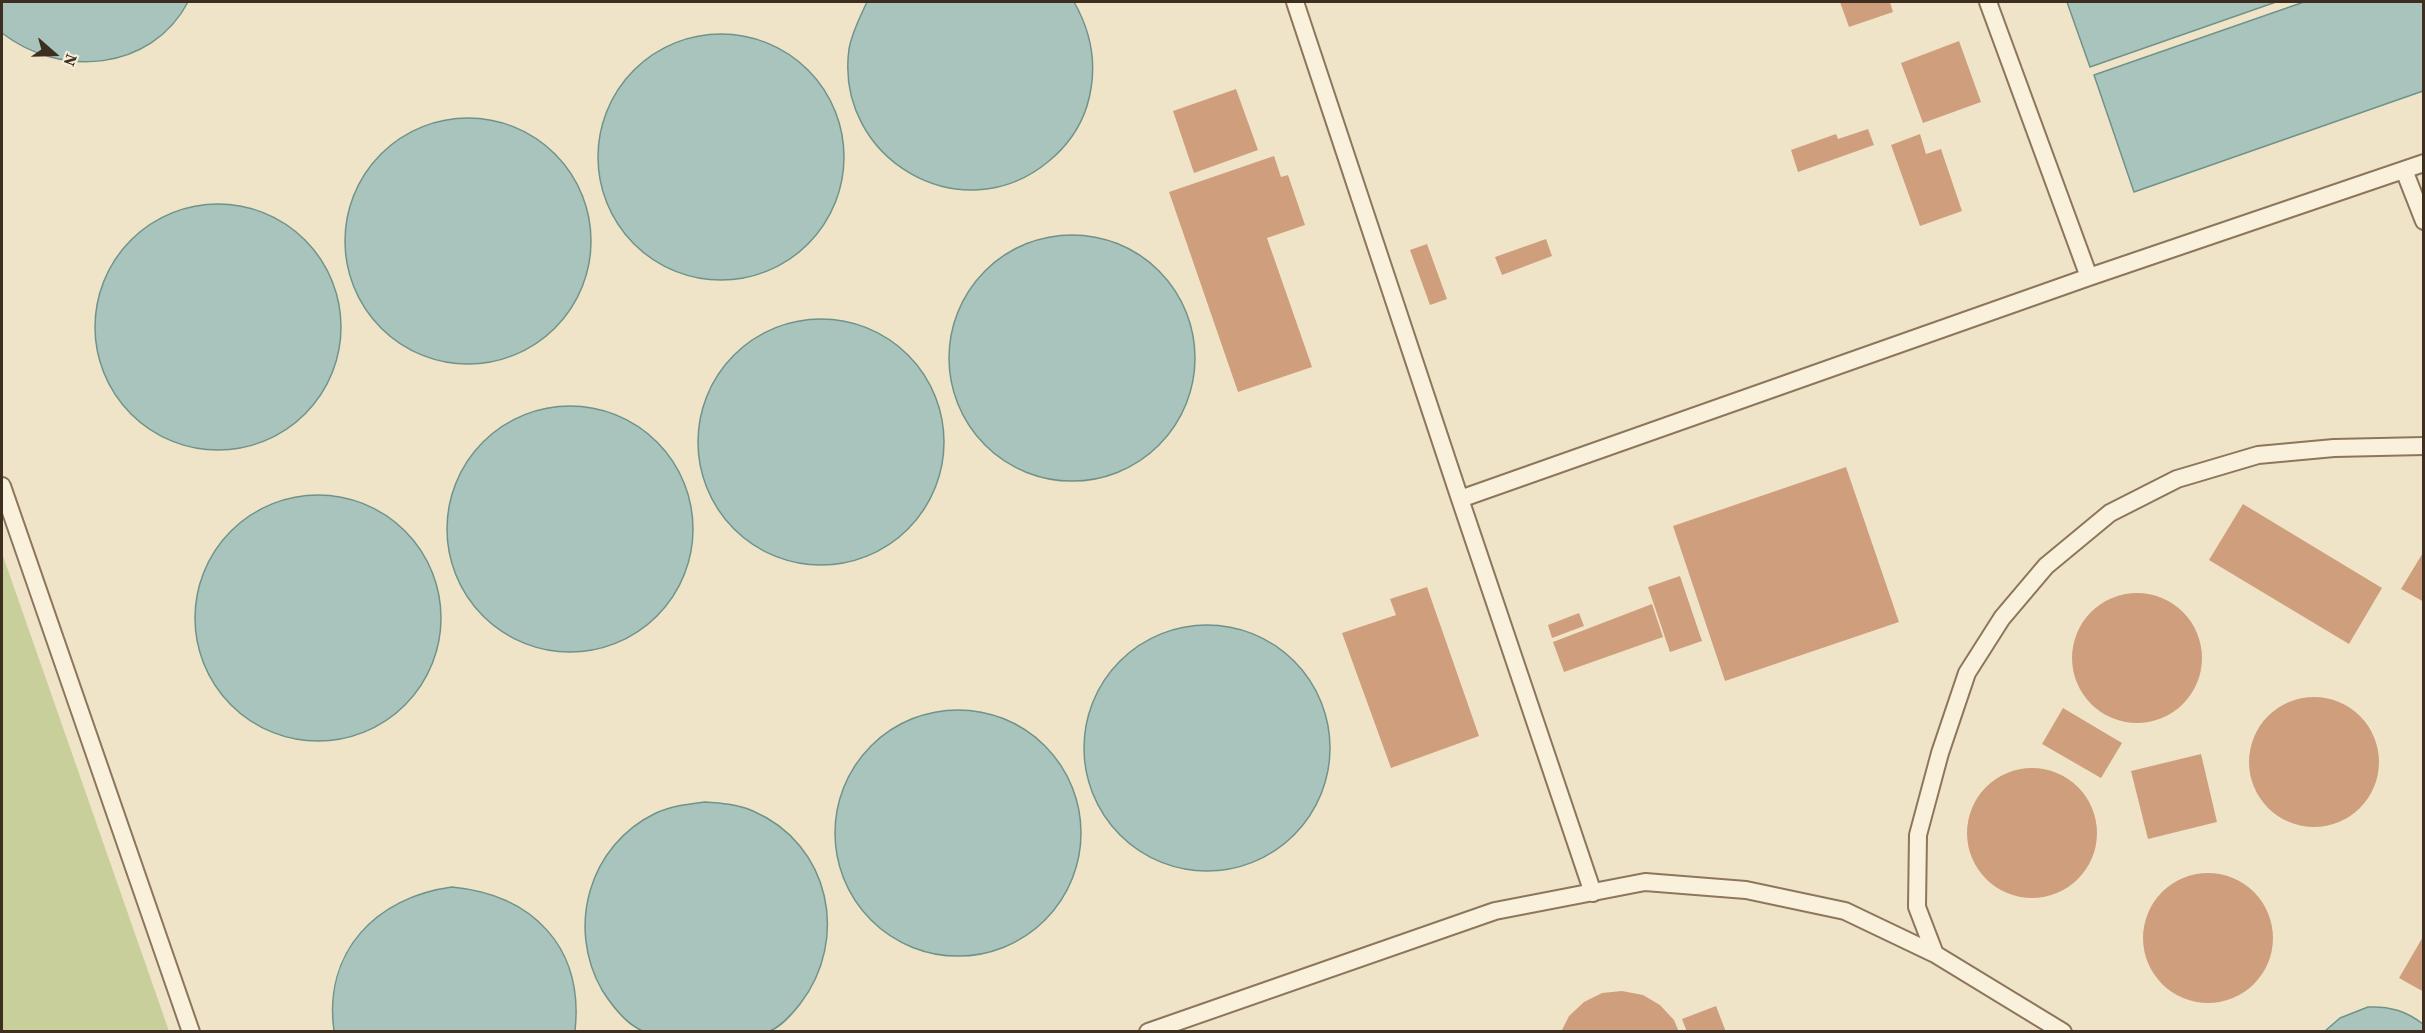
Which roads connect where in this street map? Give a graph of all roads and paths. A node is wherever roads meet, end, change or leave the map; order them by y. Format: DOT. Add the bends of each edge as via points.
graph roads {
  1 [pos="1295,2"];
  2 [pos="1988,2"];
  3 [pos="2424,163"];
  4 [pos="2404,170"];
  5 [pos="2424,221"];
  6 [pos="2089,277"];
  7 [pos="2424,446"];
  8 [pos="2,486"];
  9 [pos="1460,499"];
  10 [pos="1593,892"];
  11 [pos="1935,954"];
  12 [pos="191,1032"];
  13 [pos="1148,1032"];
  14 [pos="2063,1032"];
  1 -- 9 [label="lane"];
  2 -- 6 [label="lane"];
  3 -- 4 [label="lane"];
  4 -- 5 [label="lane"];
  4 -- 6 [label="lane"];
  6 -- 9 [label="lane"];
  7 -- 11 [label="lane" via="2258,455 2177,480 2110,513 2046,566 2002,618 1967,673 1940,753 1918,835 1917,907"];
  8 -- 12 [label="lane"];
  9 -- 10 [label="lane"];
  10 -- 11 [label="lane" via="1646,882 1746,890 1845,911"];
  10 -- 13 [label="lane" via="1495,911"];
  11 -- 14 [label="lane"];
}
